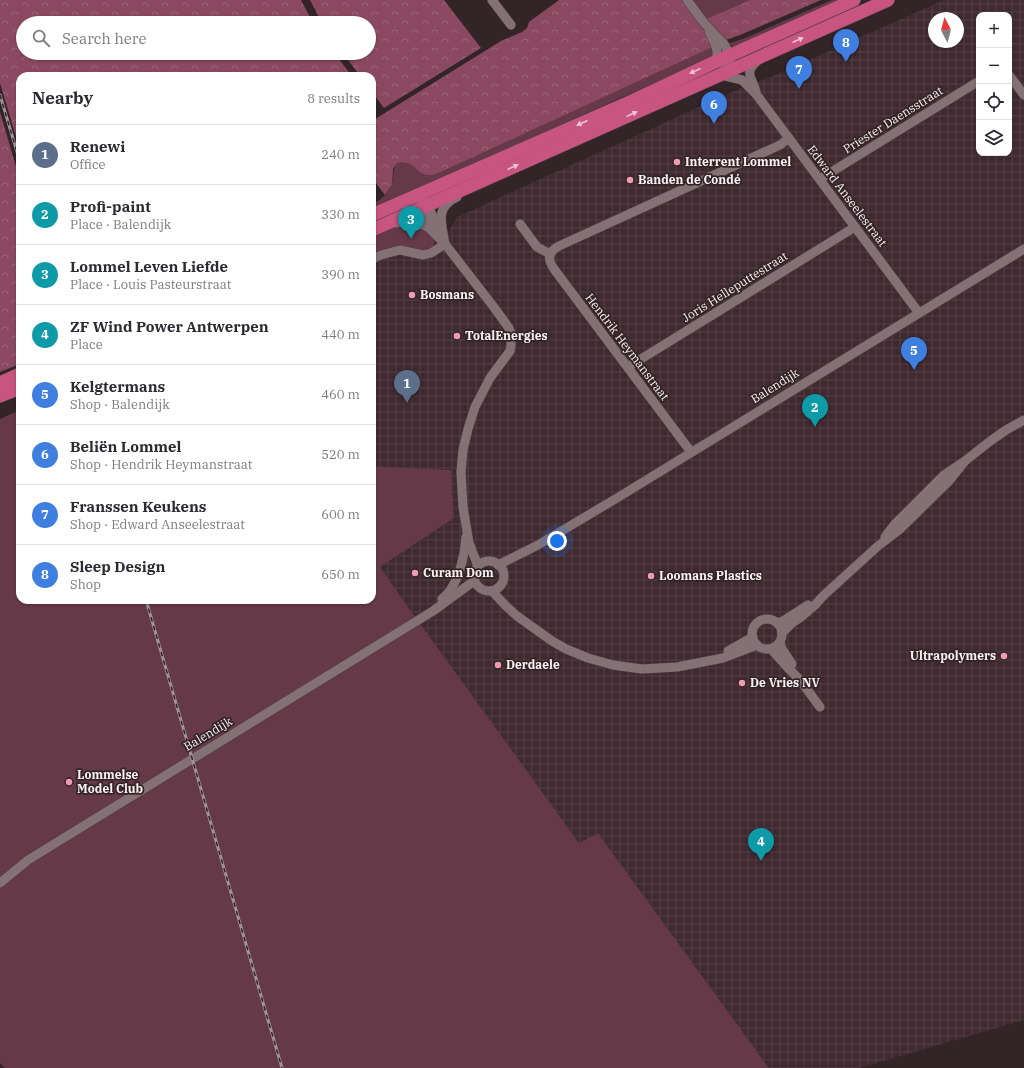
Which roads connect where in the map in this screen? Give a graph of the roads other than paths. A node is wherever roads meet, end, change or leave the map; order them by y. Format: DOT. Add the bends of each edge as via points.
graph roads {
  1 [pos="492,0"];
  2 [pos="687,0"];
  3 [pos="854,0"];
  4 [pos="888,0"];
  5 [pos="705,24"];
  6 [pos="511,25"];
  7 [pos="727,50"];
  8 [pos="762,56"];
  9 [pos="715,62"];
  10 [pos="721,75"];
  11 [pos="1012,79"];
  12 [pos="976,83"];
  13 [pos="756,94"];
  14 [pos="1024,95"];
  15 [pos="789,138"];
  16 [pos="513,154"];
  17 [pos="820,179"];
  18 [pos="478,183"];
  19 [pos="423,204"];
  20 [pos="376,213"];
  21 [pos="520,224"];
  22 [pos="376,225"];
  23 [pos="376,225"];
  24 [pos="855,227"];
  25 [pos="431,230"];
  26 [pos="445,244"];
  27 [pos="1024,249"];
  28 [pos="550,254"];
  29 [pos="376,257"];
  30 [pos="919,313"];
  31 [pos="628,367"];
  32 [pos="16,376"];
  33 [pos="0,383"];
  34 [pos="16,390"];
  35 [pos="0,396"];
  36 [pos="1024,420"];
  37 [pos="691,452"];
  38 [pos="465,520"];
  39 [pos="466,532"];
  40 [pos="538,545"];
  41 [pos="482,564"];
  42 [pos="498,565"];
  43 [pos="503,574"];
  44 [pos="476,584"];
  45 [pos="496,588"];
  46 [pos="823,596"];
  47 [pos="433,611"];
  48 [pos="777,623"];
  49 [pos="782,633"];
  50 [pos="755,641"];
  51 [pos="780,643"];
  52 [pos="771,649"];
  53 [pos="800,680"];
  54 [pos="820,707"];
  55 [pos="0,883"];
  1 -- 6 [label="street"];
  2 -- 5 [label="street"];
  3 -- 7 [label="highway" via="744,49"];
  8 -- 4 [label="highway, one-way"];
  5 -- 7 [label="street"];
  5 -- 9 [label="street" via="718,53"];
  7 -- 9 [label="highway"];
  7 -- 10 [label="street" via="730,61"];
  8 -- 10 [label="highway"];
  8 -- 13 [label="street, Edward Anseelestraat" via="749,71"];
  9 -- 16 [label="highway, one-way"];
  10 -- 13 [label="street, Edward Anseelestraat" via="742,80"];
  18 -- 10 [label="highway, one-way"];
  11 -- 14 [label="street"];
  12 -- 17 [label="street, Priester Daensstraat"];
  13 -- 15 [label="street, Edward Anseelestraat"];
  15 -- 17 [label="street, Edward Anseelestraat"];
  15 -- 28 [label="street" via="780,145 558,246"];
  16 -- 19 [label="highway"];
  16 -- 20 [label="highway"];
  17 -- 24 [label="street, Edward Anseelestraat"];
  18 -- 19 [label="highway"];
  18 -- 26 [label="street" via="451,200 444,208 441,221"];
  19 -- 22 [label="highway"];
  19 -- 25 [label="street" via="424,215"];
  19 -- 26 [label="street"];
  21 -- 28 [label="street" via="538,247"];
  23 -- 25 [label="street" via="413,221"];
  24 -- 30 [label="street, Edward Anseelestraat"];
  24 -- 31 [label="street, Joris Helleputtestraat"];
  25 -- 26 [label="street"];
  26 -- 29 [label="street" via="423,255 400,250"];
  26 -- 38 [label="street" via="509,328 512,339 510,351 479,397 468,429 461,472"];
  27 -- 30 [label="street, Balendijk"];
  28 -- 31 [label="street, Hendrik Heymanstraat" via="550,262 554,269"];
  30 -- 37 [label="street, Balendijk"];
  31 -- 37 [label="street, Hendrik Heymanstraat"];
  32 -- 33 [label="highway"];
  34 -- 35 [label="highway"];
  36 -- 46 [label="street" via="1006,430 965,461 949,481 922,503 899,530"];
  37 -- 40 [label="street, Balendijk"];
  38 -- 39 [label="street"];
  38 -- 41 [label="street"];
  39 -- 41 [label="street" via="469,543"];
  39 -- 47 [label="street" via="462,560 455,581 451,590"];
  40 -- 42 [label="street, Balendijk"];
  40 -- 43 [label="street, Balendijk"];
  41 -- 42 [label="street" via="490,561"];
  41 -- 44 [label="street" via="474,573"];
  42 -- 43 [label="street"];
  43 -- 45 [label="street" via="502,583"];
  44 -- 45 [label="street" via="484,591"];
  44 -- 47 [label="street"];
  45 -- 50 [label="street" via="506,606 541,634 588,658 627,668 655,669 684,665 715,658"];
  46 -- 48 [label="street"];
  46 -- 49 [label="street" via="815,606"];
  47 -- 55 [label="street, Balendijk" via="28,860"];
  48 -- 49 [label="street"];
  48 -- 50 [label="street" via="762,620 754,627"];
  49 -- 51 [label="street"];
  50 -- 52 [label="street" via="761,648"];
  51 -- 52 [label="street"];
  51 -- 53 [label="street"];
  52 -- 53 [label="street"];
  53 -- 54 [label="street"];
}
